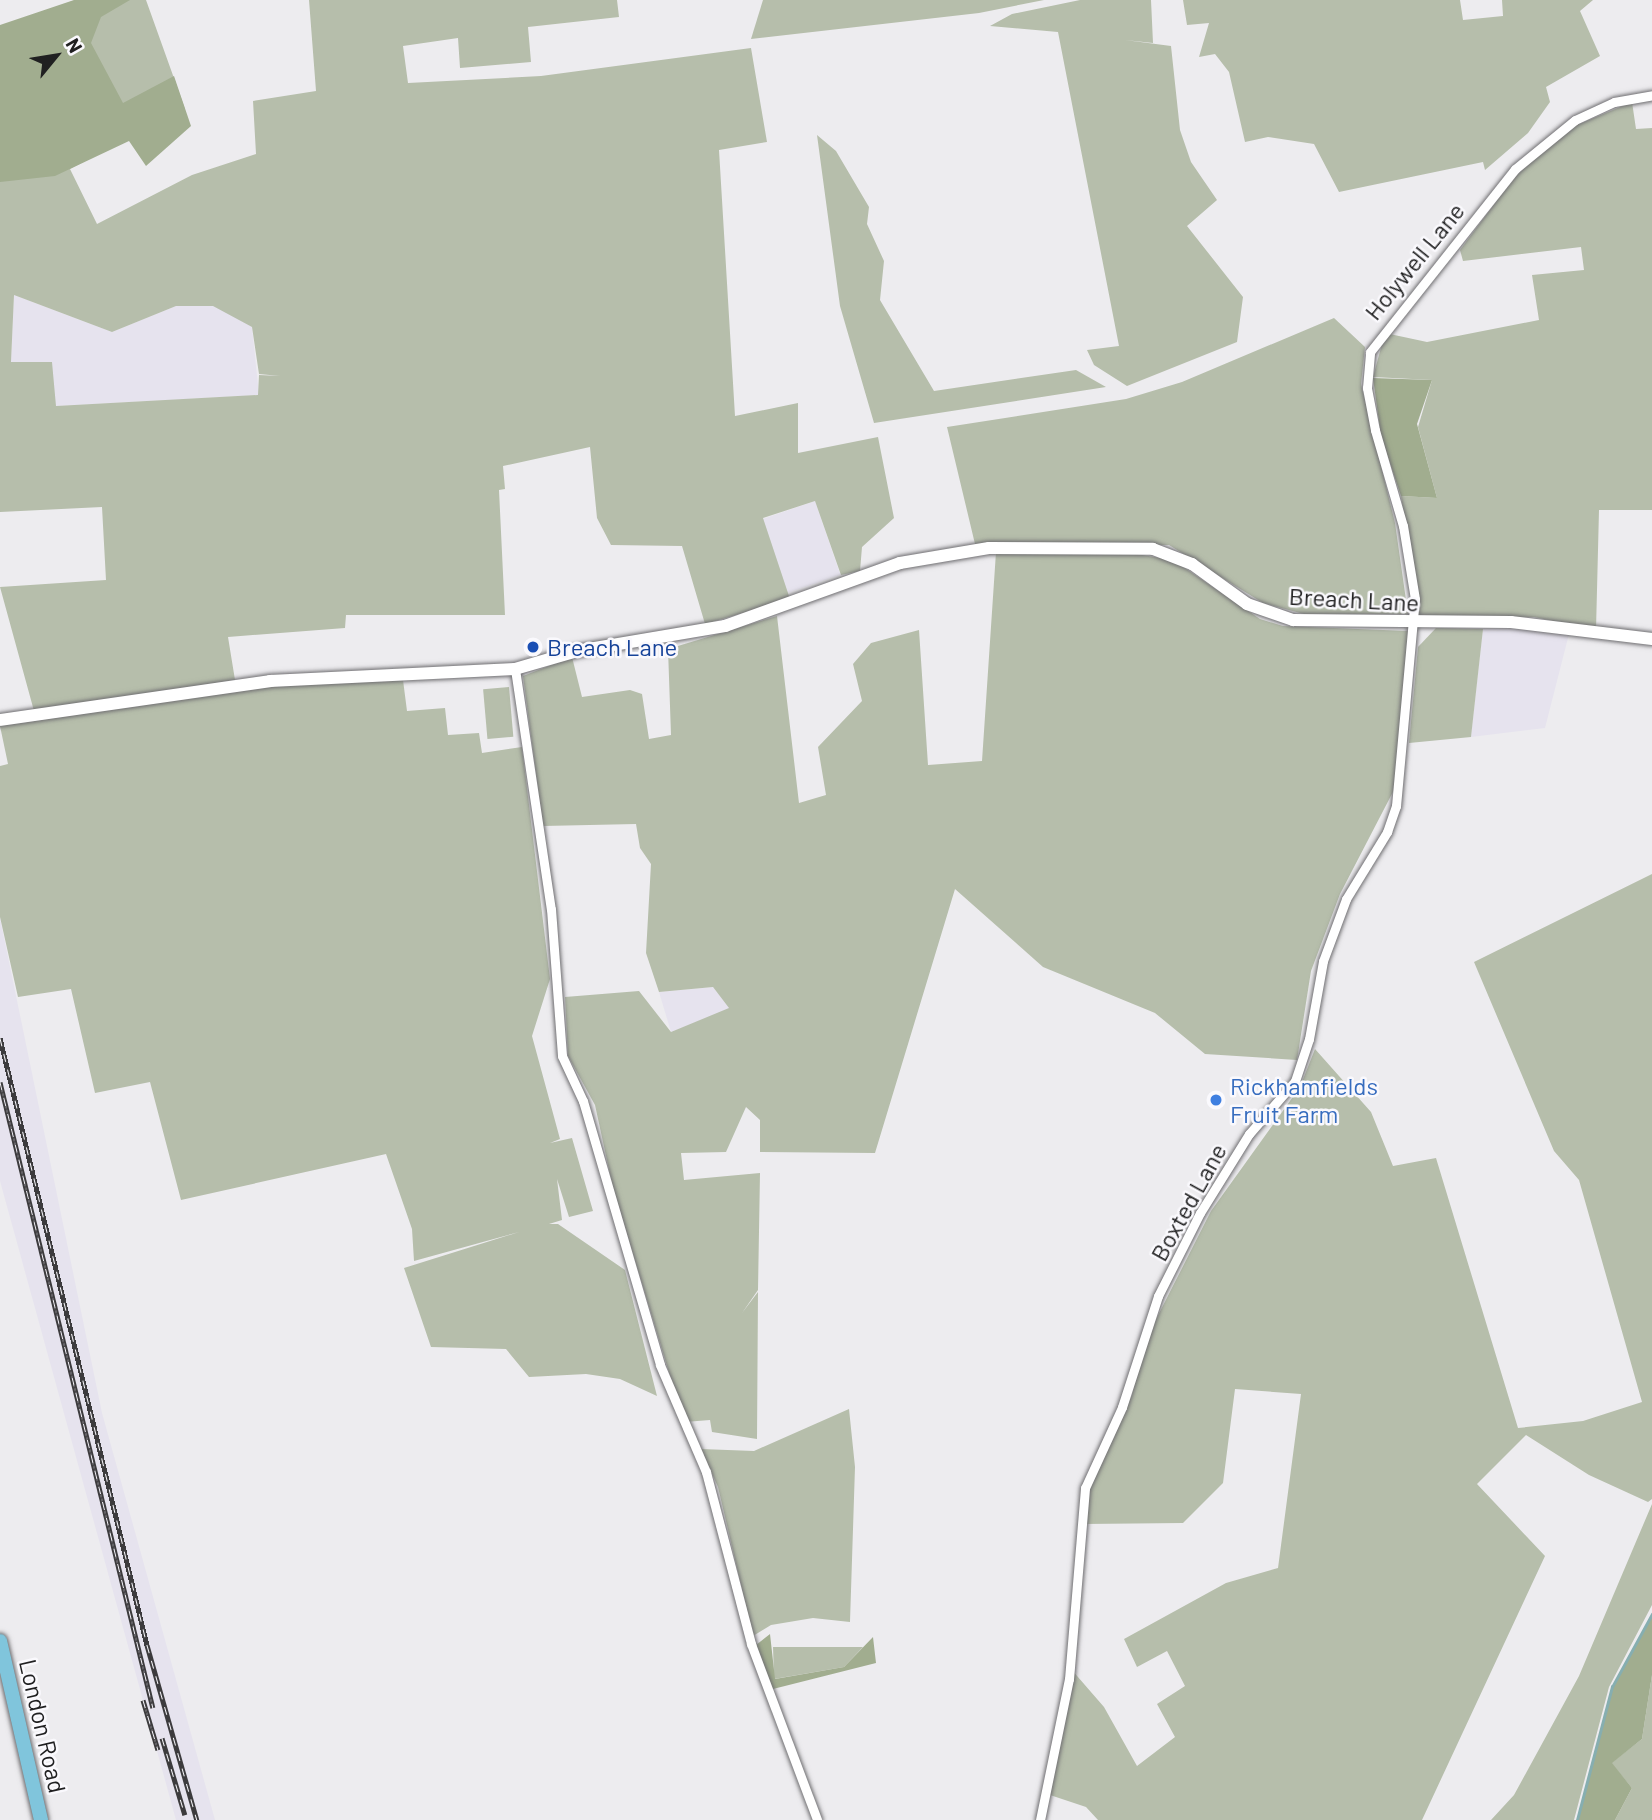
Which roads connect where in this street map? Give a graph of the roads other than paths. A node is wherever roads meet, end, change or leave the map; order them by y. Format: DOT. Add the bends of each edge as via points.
graph roads {
  1 [pos="1652,95"];
  2 [pos="1415,625"];
  3 [pos="1652,639"];
  4 [pos="515,669"];
  5 [pos="0,720"];
  6 [pos="0,1641"];
  7 [pos="41,1820"];
  8 [pos="817,1820"];
  9 [pos="1040,1820"];
  1 -- 2 [label="street, Holywell Lane" via="1614,102 1575,120 1515,169 1370,352 1367,388 1381,460 1402,526"];
  2 -- 3 [label="street, Breach Lane" via="1511,622"];
  2 -- 4 [label="street, Breach Lane" via="1269,614 1192,565 1153,549 989,548 900,563 725,626 577,651"];
  2 -- 9 [label="street, Boxted Lane" via="1396,806 1387,832 1346,899 1323,961 1303,1063 1199,1213 1158,1296 1122,1407 1085,1488 1069,1679"];
  4 -- 5 [label="street, Breach Lane" via="291,678"];
  4 -- 8 [label="street" via="551,909 562,1056 583,1101 660,1366 706,1472 751,1644"];
  6 -- 7 [label="main road, London Road"];
}
